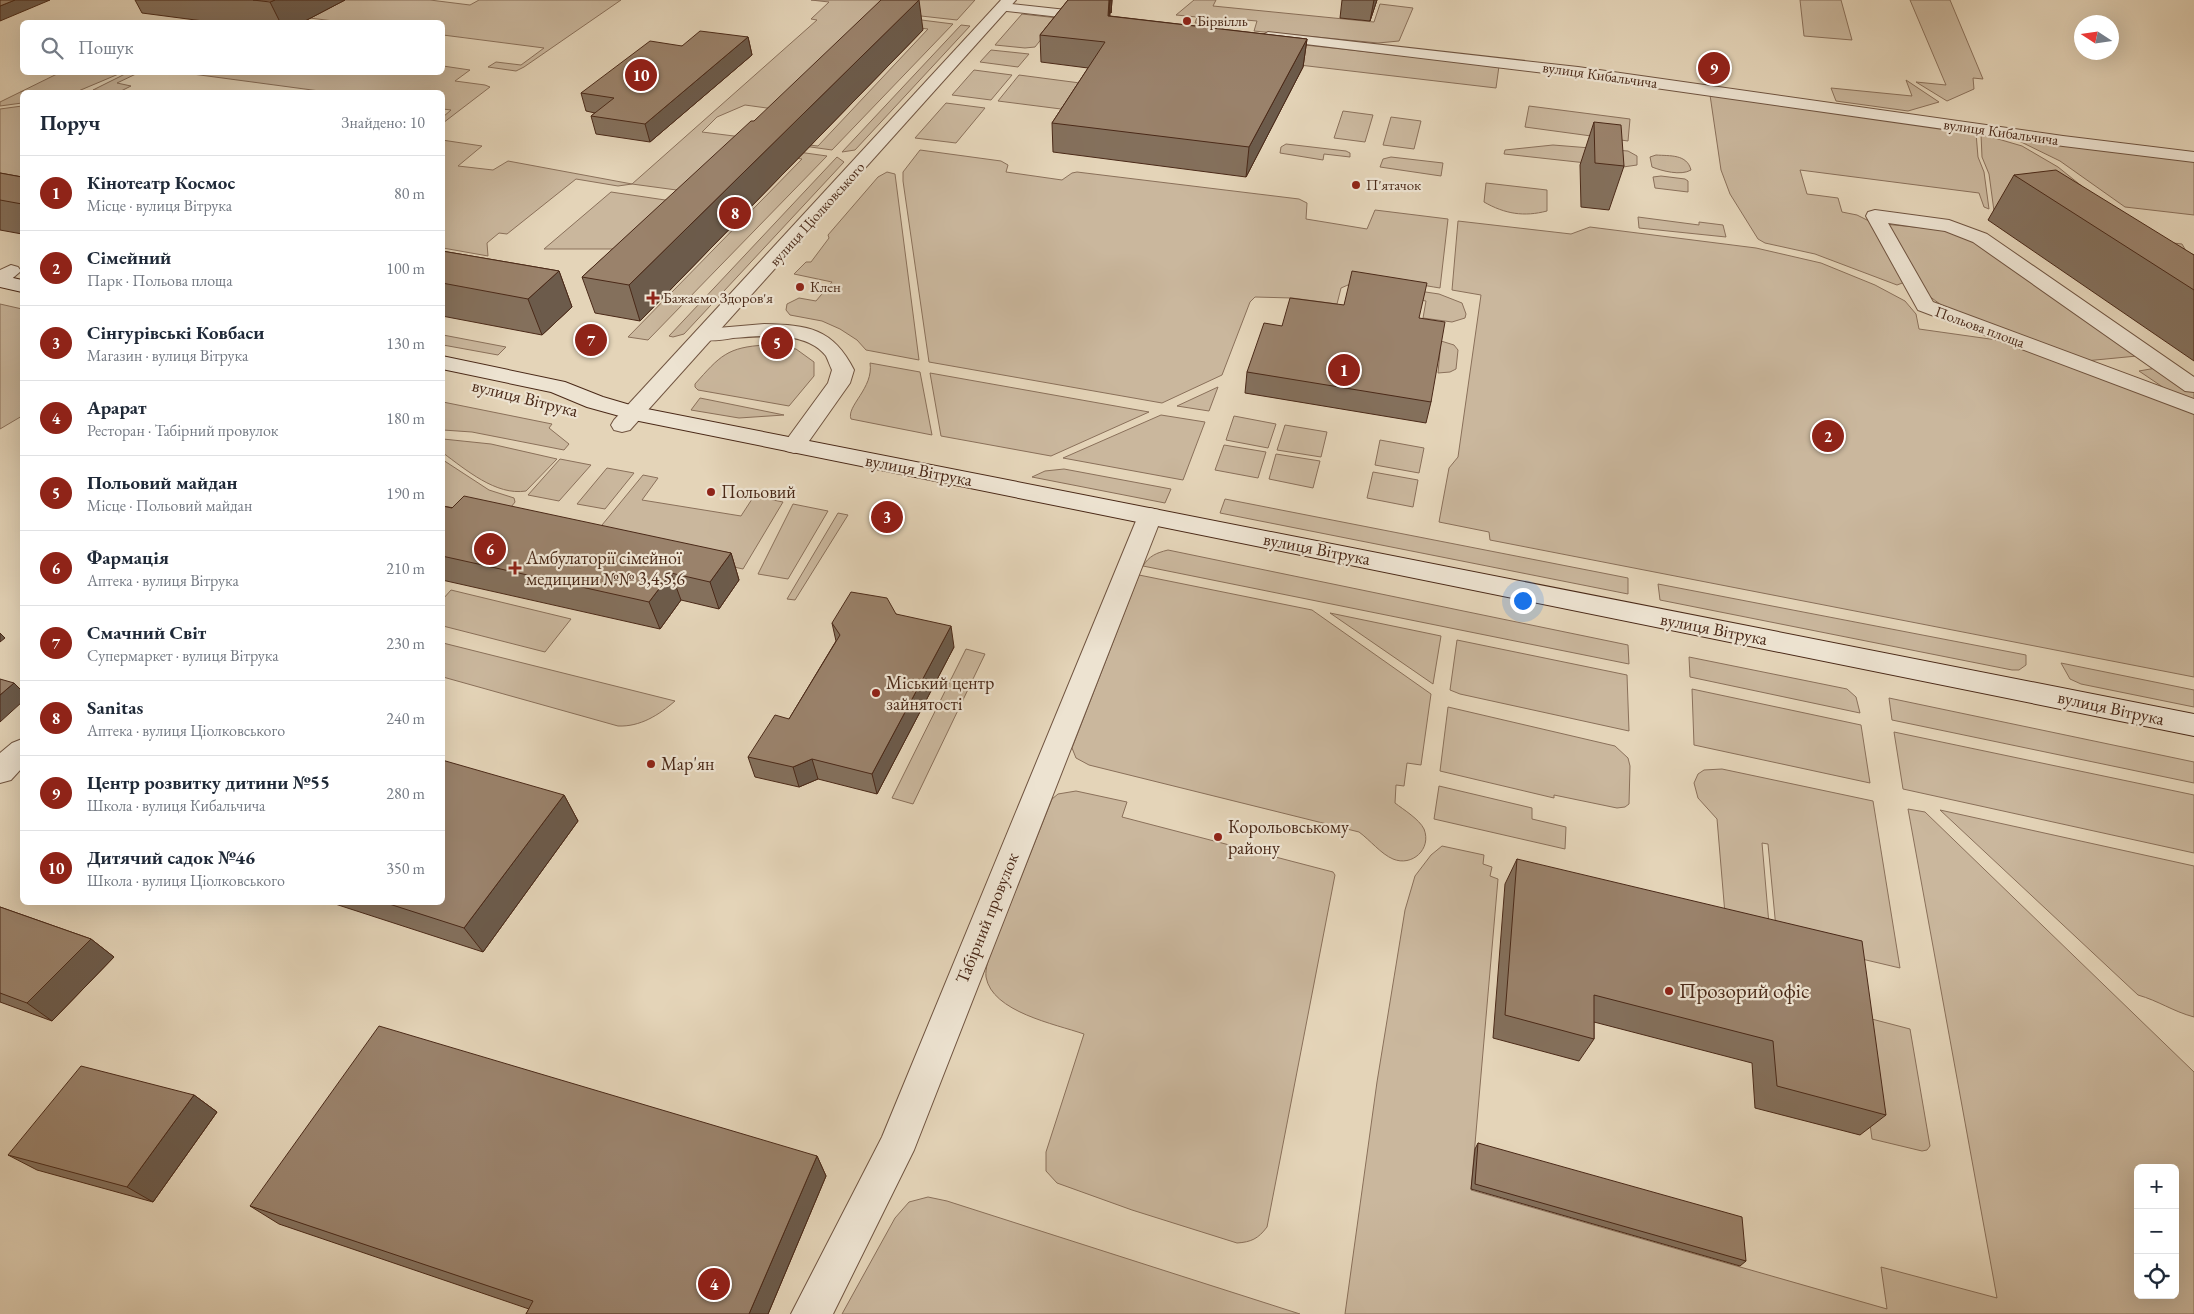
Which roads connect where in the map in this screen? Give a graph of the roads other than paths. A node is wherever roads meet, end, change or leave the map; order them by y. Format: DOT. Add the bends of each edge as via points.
graph roads {
  1 [pos="1006,3"];
  2 [pos="1113,19"];
  3 [pos="1252,34"];
  4 [pos="2194,157"];
  5 [pos="706,335"];
  6 [pos="445,369"];
  7 [pos="2193,386"];
  8 [pos="2194,407"];
  9 [pos="628,419"];
  10 [pos="794,446"];
  11 [pos="1147,523"];
  12 [pos="2194,725"];
  13 [pos="2194,742"];
  14 [pos="20,753"];
  15 [pos="0,771"];
  16 [pos="811,1314"];
  1 -- 2 [label="street"];
  1 -- 5 [label="street, вулиця Ціолковського"];
  3 -- 4 [label="street, вулиця Кибальчича" via="1578,72"];
  5 -- 9 [label="street, вулиця Ціолковського"];
  5 -- 10 [label="street" via="775,329 816,338 835,350 843,370 839,383"];
  6 -- 9 [label="street, вулиця Вітрука" via="576,410"];
  7 -- 8 [label="street, Польова площа" via="1980,238 1949,226 1875,216 1925,306"];
  9 -- 10 [label="street, вулиця Вітрука"];
  9 -- 11 [label="street, вулиця Вітрука"];
  10 -- 11 [label="street, вулиця Вітрука"];
  11 -- 12 [label="street, вулиця Вітрука"];
  11 -- 13 [label="street, вулиця Вітрука"];
  11 -- 16 [label="street, Табірний провулок" via="895,1150"];
  14 -- 15 [label="street"];
}
